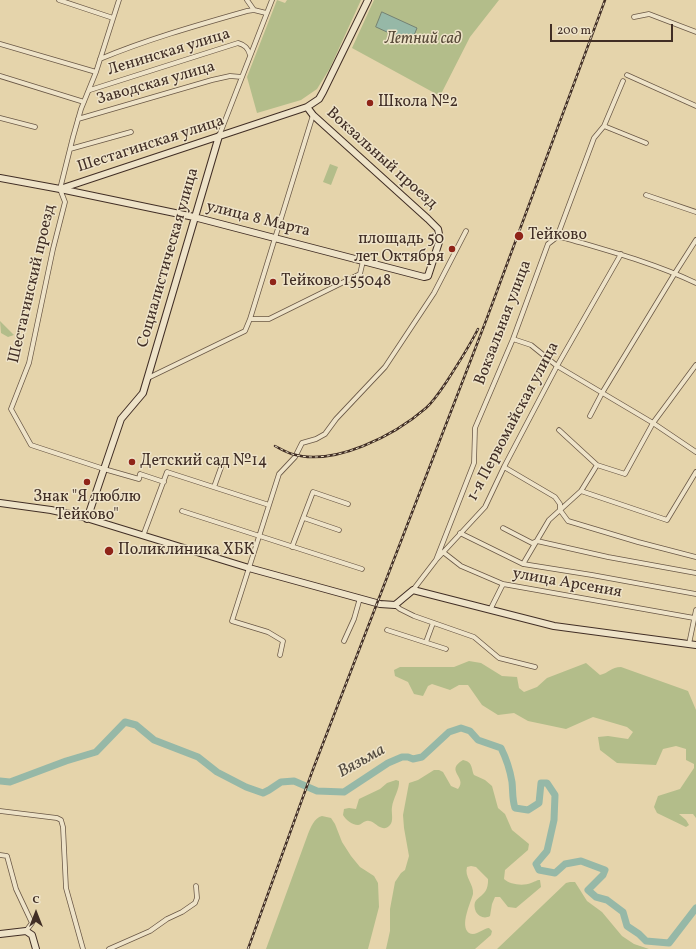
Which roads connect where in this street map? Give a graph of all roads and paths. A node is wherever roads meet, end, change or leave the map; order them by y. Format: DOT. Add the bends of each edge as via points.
graph roads {
  1 [pos="59,0"];
  2 [pos="119,0"];
  3 [pos="247,0"];
  4 [pos="272,0"];
  5 [pos="368,0"];
  6 [pos="254,10"];
  7 [pos="266,13"];
  8 [pos="634,17"];
  9 [pos="113,18"];
  10 [pos="696,32"];
  11 [pos="0,44"];
  12 [pos="250,56"];
  13 [pos="100,59"];
  14 [pos="96,72"];
  15 [pos="627,75"];
  16 [pos="0,76"];
  17 [pos="242,77"];
  18 [pos="623,81"];
  19 [pos="90,90"];
  20 [pos="84,102"];
  21 [pos="696,106"];
  22 [pos="307,107"];
  23 [pos="313,115"];
  24 [pos="0,118"];
  25 [pos="78,119"];
  26 [pos="604,126"];
  27 [pos="35,127"];
  28 [pos="131,132"];
  29 [pos="219,136"];
  30 [pos="646,143"];
  31 [pos="70,149"];
  32 [pos="0,178"];
  33 [pos="60,189"];
  34 [pos="646,194"];
  35 [pos="696,212"];
  36 [pos="194,217"];
  37 [pos="466,231"];
  38 [pos="557,237"];
  39 [pos="275,238"];
  40 [pos="696,240"];
  41 [pos="621,254"];
  42 [pos="363,261"];
  43 [pos="675,273"];
  44 [pos="424,277"];
  45 [pos="696,283"];
  46 [pos="250,319"];
  47 [pos="513,339"];
  48 [pos="696,365"];
  49 [pos="557,366"];
  50 [pos="148,378"];
  51 [pos="602,393"];
  52 [pos="590,416"];
  53 [pos="653,424"];
  54 [pos="559,430"];
  55 [pos="696,452"];
  56 [pos="223,462"];
  57 [pos="597,465"];
  58 [pos="504,467"];
  59 [pos="104,469"];
  60 [pos="696,472"];
  61 [pos="164,482"];
  62 [pos="214,487"];
  63 [pos="581,491"];
  64 [pos="0,503"];
  65 [pos="348,504"];
  66 [pos="269,505"];
  67 [pos="560,510"];
  68 [pos="182,511"];
  69 [pos="304,518"];
  70 [pos="87,519"];
  71 [pos="503,528"];
  72 [pos="339,530"];
  73 [pos="460,533"];
  74 [pos="259,536"];
  75 [pos="143,537"];
  76 [pos="537,541"];
  77 [pos="292,547"];
  78 [pos="443,552"];
  79 [pos="696,557"];
  80 [pos="436,560"];
  81 [pos="523,564"];
  82 [pos="249,568"];
  83 [pos="362,569"];
  84 [pos="696,573"];
  85 [pos="503,584"];
  86 [pos="413,590"];
  87 [pos="696,594"];
  88 [pos="360,598"];
  89 [pos="395,605"];
  90 [pos="490,610"];
  91 [pos="696,610"];
  92 [pos="694,618"];
  93 [pos="433,623"];
  94 [pos="387,630"];
  95 [pos="344,641"];
  96 [pos="426,642"];
  97 [pos="689,644"];
  98 [pos="696,645"];
  99 [pos="446,648"];
  100 [pos="280,655"];
  101 [pos="535,667"];
  102 [pos="0,811"];
  103 [pos="0,855"];
  104 [pos="196,886"];
  105 [pos="26,931"];
  106 [pos="0,934"];
  107 [pos="36,949"];
  108 [pos="83,949"];
  109 [pos="109,949"];
  1 -- 9 [label="street"];
  2 -- 9 [label="street"];
  3 -- 6 [label="street"];
  4 -- 7 [label="street, Социалистическая улица"];
  5 -- 22 [label="street" via="323,92 319,99"];
  6 -- 7 [label="street"];
  6 -- 13 [label="street" via="188,28"];
  7 -- 12 [label="street, Социалистическая улица"];
  8 -- 10 [label="street" via="649,14"];
  9 -- 13 [label="street"];
  11 -- 14 [label="street, Ленинская улица"];
  12 -- 17 [label="street, Социалистическая улица"];
  12 -- 19 [label="street, Ленинская улица" via="244,45 238,44"];
  13 -- 14 [label="street"];
  14 -- 19 [label="street"];
  15 -- 21 [label="street"];
  16 -- 20 [label="street, Заводская улица"];
  17 -- 25 [label="street, Заводская улица" via="230,76 212,80"];
  17 -- 29 [label="street, Социалистическая улица"];
  18 -- 26 [label="street, Вокзальная улица"];
  19 -- 20 [label="street"];
  20 -- 25 [label="street"];
  22 -- 23 [label="street, Вокзальный проезд"];
  22 -- 29 [label="street, Шестагинская улица"];
  23 -- 39 [label="street"];
  23 -- 44 [label="street, Вокзальный проезд" via="438,230 440,239 429,274"];
  24 -- 27 [label="street"];
  25 -- 31 [label="street"];
  26 -- 30 [label="street"];
  26 -- 38 [label="street, Вокзальная улица" via="594,138"];
  28 -- 31 [label="street"];
  29 -- 33 [label="street, Шестагинская улица"];
  29 -- 36 [label="street, Социалистическая улица"];
  31 -- 33 [label="street"];
  32 -- 33 [label="street, Шестагинская улица"];
  33 -- 36 [label="street, улица 8 Марта"];
  33 -- 59 [label="street, Шестагинский проезд" via="65,202 29,363 11,409 31,444"];
  34 -- 35 [label="street"];
  36 -- 39 [label="street, улица 8 Марта"];
  36 -- 50 [label="street, Социалистическая улица"];
  37 -- 66 [label="street" via="434,293 385,367 325,434 302,443 295,457 279,474"];
  38 -- 41 [label="street"];
  38 -- 47 [label="street, Вокзальная улица" via="548,244"];
  39 -- 42 [label="street, улица 8 Марта"];
  39 -- 46 [label="street"];
  40 -- 43 [label="street"];
  41 -- 43 [label="street"];
  41 -- 49 [label="street, 1-я Первомайская улица"];
  42 -- 44 [label="street, улица 8 Марта"];
  42 -- 46 [label="street" via="360,274 269,319"];
  43 -- 45 [label="street"];
  43 -- 51 [label="street"];
  46 -- 50 [label="street" via="245,331"];
  47 -- 49 [label="street" via="531,345"];
  47 -- 80 [label="street, Вокзальная улица" via="475,428 474,463"];
  48 -- 53 [label="street"];
  49 -- 51 [label="street"];
  49 -- 58 [label="street, 1-я Первомайская улица"];
  50 -- 59 [label="street, Социалистическая улица" via="143,393 121,419"];
  51 -- 52 [label="street"];
  51 -- 53 [label="street"];
  53 -- 55 [label="street"];
  53 -- 57 [label="street" via="625,474"];
  54 -- 57 [label="street"];
  56 -- 62 [label="street"];
  57 -- 63 [label="street"];
  58 -- 67 [label="street" via="555,497 560,504"];
  58 -- 73 [label="street, 1-я Первомайская улица" via="485,507"];
  59 -- 61 [label="street" via="139,479 140,474"];
  59 -- 70 [label="street, Социалистическая улица"];
  60 -- 63 [label="street" via="667,520"];
  61 -- 62 [label="street" via="167,472"];
  61 -- 75 [label="street"];
  62 -- 66 [label="street"];
  63 -- 67 [label="street"];
  64 -- 70 [label="street" via="51,510"];
  65 -- 69 [label="street" via="313,492"];
  66 -- 74 [label="street"];
  67 -- 76 [label="street" via="549,520"];
  67 -- 79 [label="street" via="568,521"];
  68 -- 74 [label="street"];
  69 -- 72 [label="street"];
  69 -- 77 [label="street"];
  70 -- 75 [label="street"];
  71 -- 76 [label="street" via="532,543"];
  73 -- 78 [label="street, 1-я Первомайская улица"];
  73 -- 81 [label="street"];
  74 -- 77 [label="street"];
  74 -- 82 [label="street"];
  75 -- 82 [label="street"];
  76 -- 81 [label="street"];
  76 -- 84 [label="street"];
  77 -- 83 [label="street"];
  78 -- 80 [label="street, 1-я Первомайская улица"];
  78 -- 85 [label="street, улица Арсения" via="461,566"];
  80 -- 86 [label="street, 1-я Первомайская улица"];
  81 -- 87 [label="street"];
  82 -- 88 [label="street"];
  82 -- 100 [label="street" via="232,621 268,632 283,641"];
  85 -- 90 [label="street"];
  85 -- 92 [label="street, улица Арсения"];
  86 -- 89 [label="street"];
  86 -- 90 [label="street"];
  88 -- 89 [label="street"];
  88 -- 95 [label="street"];
  89 -- 93 [label="street"];
  90 -- 97 [label="street" via="554,626"];
  91 -- 92 [label="street"];
  92 -- 97 [label="street"];
  93 -- 96 [label="street"];
  93 -- 101 [label="street" via="474,637 499,658"];
  94 -- 96 [label="street"];
  96 -- 99 [label="street"];
  97 -- 98 [label="street"];
  102 -- 108 [label="street" via="61,820 66,888"];
  103 -- 105 [label="street" via="7,856 16,889 32,923"];
  104 -- 109 [label="street" via="195,903 150,931"];
  105 -- 106 [label="street"];
  105 -- 107 [label="street" via="32,935"];
}
